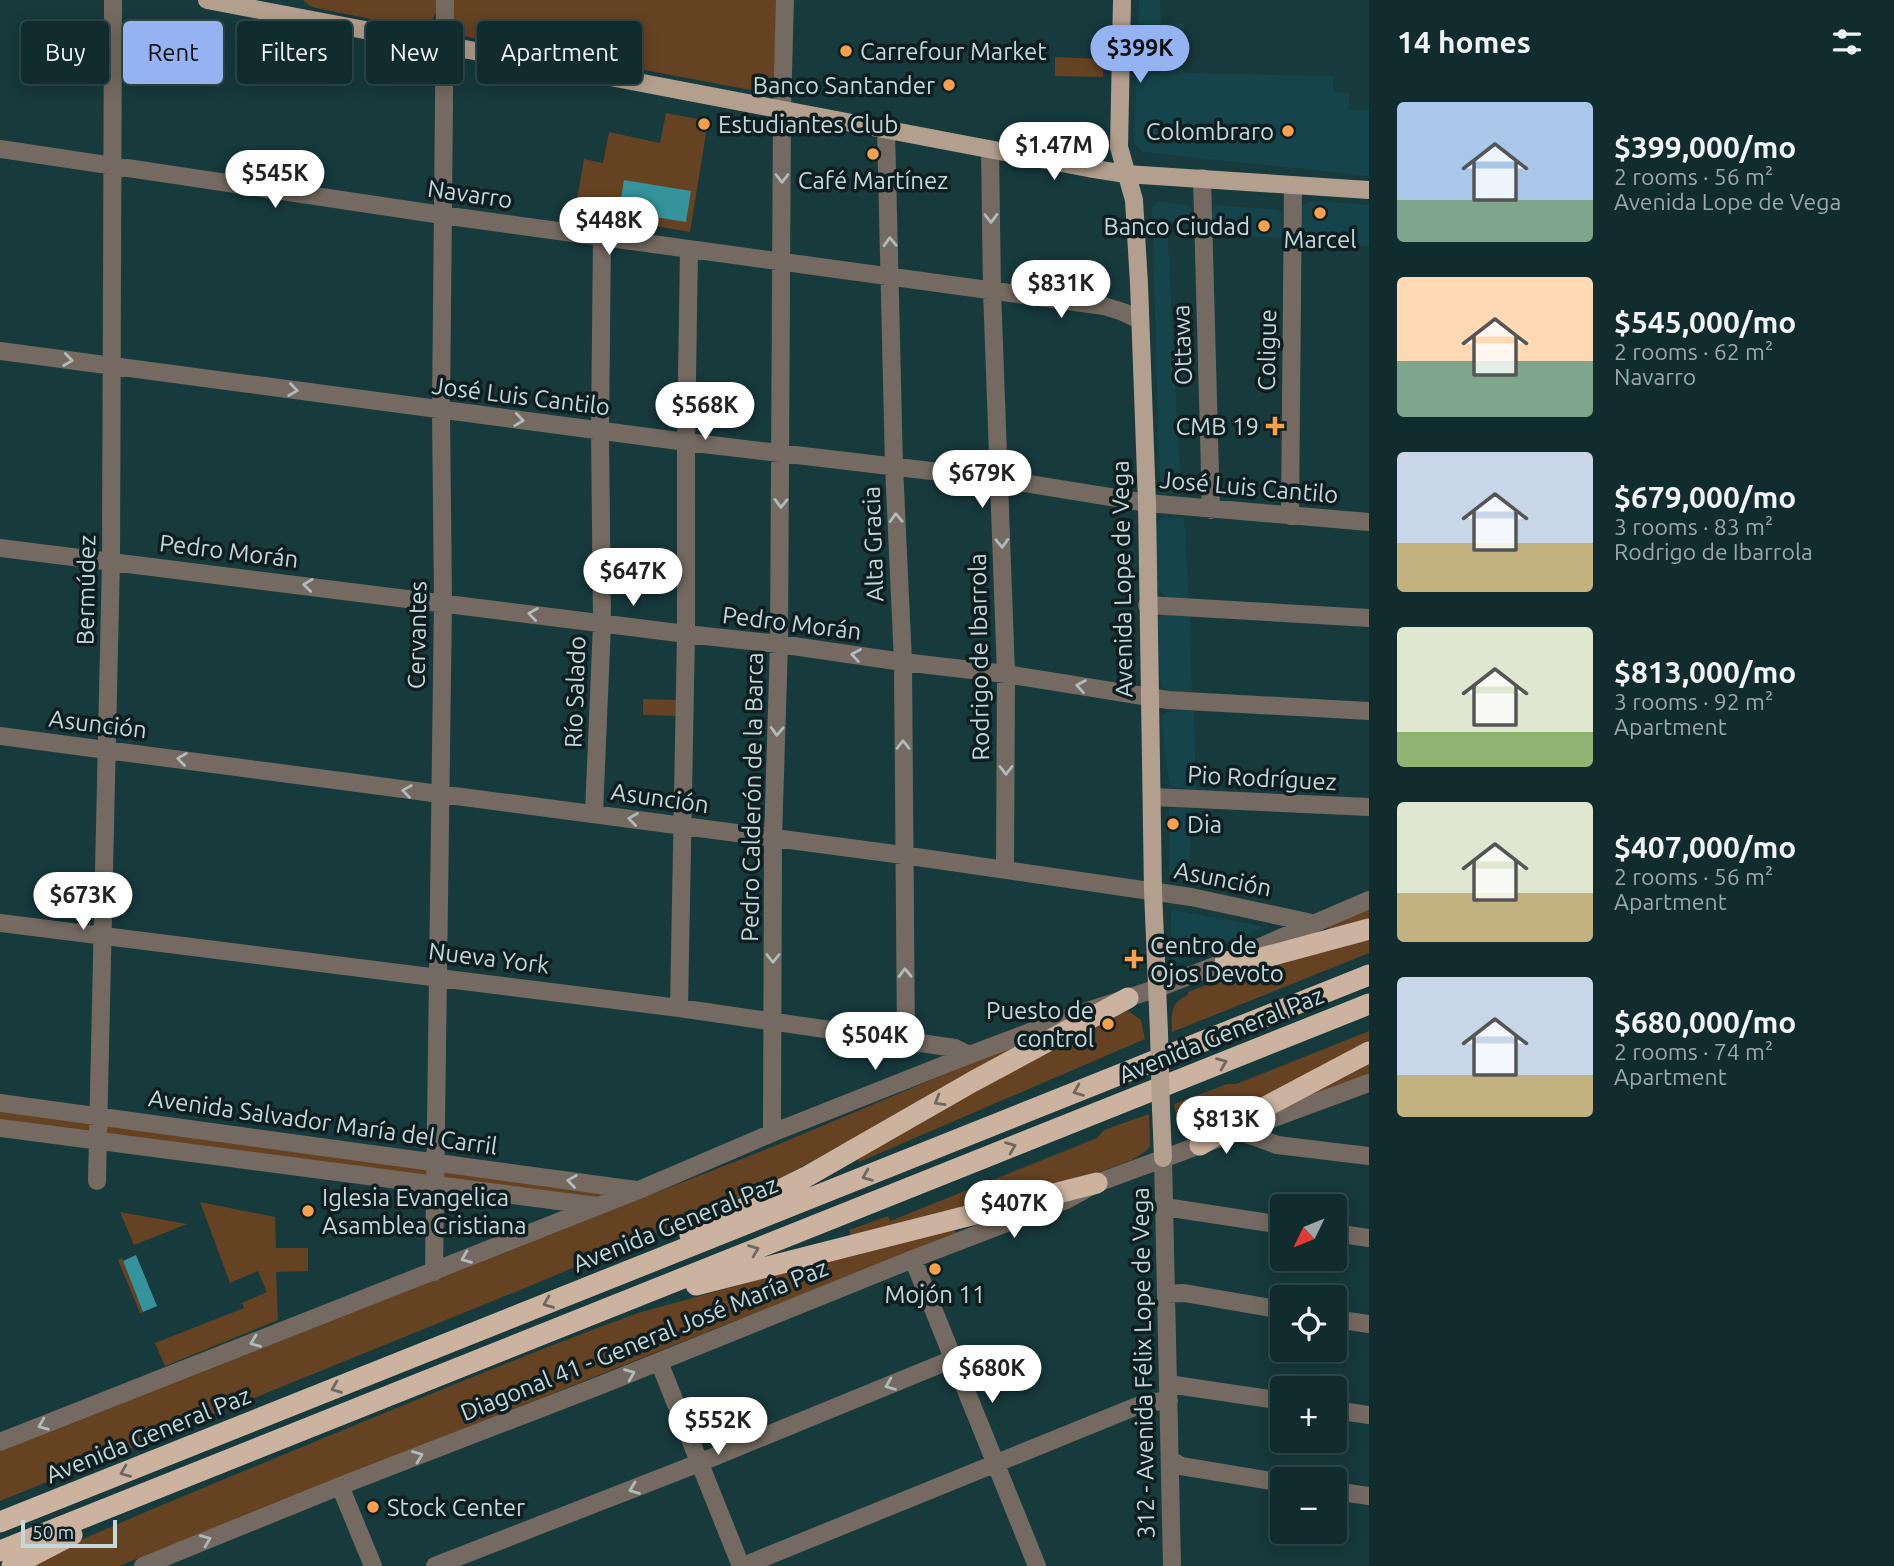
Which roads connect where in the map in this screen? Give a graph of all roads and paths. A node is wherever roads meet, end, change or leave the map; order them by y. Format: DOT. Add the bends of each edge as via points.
graph roads {
  1 [pos="113,0"];
  2 [pos="207,0"];
  3 [pos="445,0"];
  4 [pos="785,0"];
  5 [pos="1122,0"];
  6 [pos="445,21"];
  7 [pos="366,31"];
  8 [pos="463,49"];
  9 [pos="444,84"];
  10 [pos="782,110"];
  11 [pos="886,129"];
  12 [pos="0,149"];
  13 [pos="990,150"];
  14 [pos="114,167"];
  15 [pos="1126,173"];
  16 [pos="1202,178"];
  17 [pos="1293,185"];
  18 [pos="1369,190"];
  19 [pos="442,215"];
  20 [pos="602,236"];
  21 [pos="689,249"];
  22 [pos="781,261"];
  23 [pos="891,275"];
  24 [pos="992,290"];
  25 [pos="1140,320"];
  26 [pos="0,351"];
  27 [pos="110,365"];
  28 [pos="441,410"];
  29 [pos="600,430"];
  30 [pos="686,442"];
  31 [pos="781,454"];
  32 [pos="894,466"];
  33 [pos="999,479"];
  34 [pos="1146,503"];
  35 [pos="1212,510"];
  36 [pos="1290,516"];
  37 [pos="1369,522"];
  38 [pos="0,548"];
  39 [pos="111,561"];
  40 [pos="443,602"];
  41 [pos="1147,605"];
  42 [pos="1369,618"];
  43 [pos="602,624"];
  44 [pos="686,634"];
  45 [pos="779,644"];
  46 [pos="903,662"];
  47 [pos="1006,674"];
  48 [pos="1149,697"];
  49 [pos="1369,711"];
  50 [pos="0,736"];
  51 [pos="107,749"];
  52 [pos="439,795"];
  53 [pos="1153,797"];
  54 [pos="1369,807"];
  55 [pos="594,813"];
  56 [pos="682,826"];
  57 [pos="773,839"];
  58 [pos="903,855"];
  59 [pos="1005,870"];
  60 [pos="1153,891"];
  61 [pos="1369,900"];
  62 [pos="0,923"];
  63 [pos="1311,923"];
  64 [pos="1369,929"];
  65 [pos="102,937"];
  66 [pos="1225,962"];
  67 [pos="1369,975"];
  68 [pos="436,976"];
  69 [pos="1158,988"];
  70 [pos="1128,998"];
  71 [pos="1369,1004"];
  72 [pos="680,1008"];
  73 [pos="772,1021"];
  74 [pos="906,1041"];
  75 [pos="1369,1052"];
  76 [pos="969,1055"];
  77 [pos="1369,1083"];
  78 [pos="0,1104"];
  79 [pos="99,1117"];
  80 [pos="0,1128"];
  81 [pos="1239,1131"];
  82 [pos="772,1133"];
  83 [pos="98,1140"];
  84 [pos="1200,1145"];
  85 [pos="1369,1156"];
  86 [pos="1163,1158"];
  87 [pos="435,1161"];
  88 [pos="97,1181"];
  89 [pos="1097,1183"];
  90 [pos="435,1185"];
  91 [pos="639,1190"];
  92 [pos="598,1206"];
  93 [pos="1165,1207"];
  94 [pos="1270,1223"];
  95 [pos="1348,1235"];
  96 [pos="1369,1238"];
  97 [pos="913,1259"];
  98 [pos="434,1272"];
  99 [pos="611,1278"];
  100 [pos="1166,1294"];
  101 [pos="622,1303"];
  102 [pos="1270,1308"];
  103 [pos="1347,1321"];
  104 [pos="1369,1324"];
  105 [pos="953,1359"];
  106 [pos="659,1362"];
  107 [pos="1169,1393"];
  108 [pos="1270,1400"];
  109 [pos="1347,1412"];
  110 [pos="1369,1415"];
  111 [pos="0,1442"];
  112 [pos="1171,1460"];
  113 [pos="699,1463"];
  114 [pos="995,1463"];
  115 [pos="1270,1481"];
  116 [pos="340,1486"];
  117 [pos="156,1489"];
  118 [pos="1347,1493"];
  119 [pos="1369,1496"];
  120 [pos="0,1522"];
  121 [pos="0,1551"];
  122 [pos="12,1566"];
  123 [pos="143,1566"];
  124 [pos="373,1566"];
  125 [pos="435,1566"];
  126 [pos="742,1566"];
  127 [pos="1037,1566"];
  128 [pos="1172,1566"];
  1 -- 14 [label="street, Bermúdez"];
  2 -- 7 [label="main road"];
  3 -- 6 [label="street, Cervantes"];
  4 -- 10 [label="street, Pedro Calderón de la Barca"];
  5 -- 15 [label="main road, Avenida Lope de Vega" via="1119,147"];
  8 -- 10 [label="main road"];
  9 -- 19 [label="street, Cervantes"];
  10 -- 11 [label="main road"];
  10 -- 22 [label="street, Pedro Calderón de la Barca, one-way"];
  11 -- 13 [label="main road"];
  23 -- 11 [label="street, Alta Gracia, one-way"];
  12 -- 14 [label="street, Navarro"];
  13 -- 15 [label="main road"];
  13 -- 24 [label="street, Rodrigo de Ibarrola, one-way"];
  14 -- 19 [label="street, Navarro"];
  14 -- 27 [label="street, Bermúdez"];
  15 -- 16 [label="main road"];
  15 -- 25 [label="main road, Avenida Lope de Vega" via="1134,200"];
  16 -- 17 [label="main road"];
  16 -- 35 [label="street, Ottawa"];
  17 -- 18 [label="main road"];
  17 -- 36 [label="street, Coligue"];
  19 -- 20 [label="street, Navarro"];
  19 -- 28 [label="street, Cervantes"];
  20 -- 21 [label="street, Navarro"];
  20 -- 29 [label="street, Río Salado"];
  21 -- 22 [label="street, Navarro"];
  21 -- 30 [label="street"];
  22 -- 23 [label="street, Navarro"];
  22 -- 31 [label="street, Pedro Calderón de la Barca"];
  23 -- 24 [label="street, Navarro"];
  23 -- 32 [label="street, Alta Gracia"];
  24 -- 25 [label="street, Navarro" via="1104,306"];
  24 -- 33 [label="street, Rodrigo de Ibarrola"];
  25 -- 34 [label="main road, Avenida Lope de Vega"];
  26 -- 27 [label="street, José Luis Cantilo, one-way"];
  27 -- 28 [label="street, José Luis Cantilo, one-way"];
  27 -- 39 [label="street, Bermúdez"];
  28 -- 29 [label="street, José Luis Cantilo, one-way"];
  28 -- 40 [label="street, Cervantes"];
  29 -- 30 [label="street, José Luis Cantilo"];
  29 -- 43 [label="street, Río Salado"];
  30 -- 31 [label="street, José Luis Cantilo"];
  30 -- 44 [label="street"];
  31 -- 32 [label="street, José Luis Cantilo"];
  31 -- 45 [label="street, Pedro Calderón de la Barca, one-way"];
  32 -- 33 [label="street, José Luis Cantilo"];
  46 -- 32 [label="street, Alta Gracia, one-way"];
  33 -- 34 [label="street, José Luis Cantilo"];
  33 -- 47 [label="street, Rodrigo de Ibarrola, one-way"];
  34 -- 35 [label="street, José Luis Cantilo"];
  34 -- 41 [label="main road, Avenida Lope de Vega"];
  35 -- 36 [label="street, José Luis Cantilo"];
  36 -- 37 [label="street, José Luis Cantilo"];
  38 -- 39 [label="street, Pedro Morán"];
  40 -- 39 [label="street, Pedro Morán, one-way"];
  39 -- 51 [label="street, Bermúdez"];
  43 -- 40 [label="street, Pedro Morán, one-way"];
  40 -- 52 [label="street, Cervantes"];
  41 -- 42 [label="street"];
  41 -- 48 [label="main road, Avenida Lope de Vega"];
  43 -- 44 [label="street, Pedro Morán"];
  43 -- 55 [label="street, Río Salado"];
  44 -- 45 [label="street, Pedro Morán"];
  44 -- 56 [label="street"];
  46 -- 45 [label="street, Pedro Morán, one-way"];
  45 -- 57 [label="street, Pedro Calderón de la Barca, one-way"];
  46 -- 47 [label="street, Pedro Morán"];
  58 -- 46 [label="street, Alta Gracia, one-way"];
  48 -- 47 [label="street, Pedro Morán, one-way"];
  47 -- 59 [label="street, Rodrigo de Ibarrola, one-way"];
  48 -- 49 [label="street, Pedro Morán"];
  48 -- 53 [label="main road, Avenida Lope de Vega"];
  50 -- 51 [label="street, Asunción"];
  52 -- 51 [label="street, Asunción, one-way"];
  51 -- 65 [label="street, Bermúdez"];
  52 -- 55 [label="street, Asunción"];
  52 -- 68 [label="street, Cervantes"];
  53 -- 54 [label="street, Pio Rodríguez"];
  53 -- 60 [label="main road, Avenida Lope de Vega"];
  56 -- 55 [label="street, Asunción, one-way"];
  56 -- 57 [label="street, Asunción"];
  56 -- 72 [label="street"];
  57 -- 58 [label="street, Asunción"];
  57 -- 73 [label="street, Pedro Calderón de la Barca, one-way"];
  58 -- 59 [label="street, Asunción"];
  74 -- 58 [label="street, Alta Gracia, one-way"];
  59 -- 60 [label="street, Asunción"];
  60 -- 63 [label="street, Asunción"];
  60 -- 69 [label="main road, Avenida Lope de Vega"];
  61 -- 63 [label="street, Avenida General Paz"];
  62 -- 65 [label="street, Nueva York"];
  63 -- 66 [label="street, Avenida General Paz"];
  64 -- 66 [label="highway" via="1258,959"];
  65 -- 68 [label="street, Nueva York"];
  65 -- 79 [label="street, Bermúdez"];
  66 -- 69 [label="street, Avenida General Paz"];
  67 -- 99 [label="highway, Avenida General Paz, one-way"];
  68 -- 72 [label="street, Nueva York"];
  68 -- 87 [label="street, Cervantes"];
  69 -- 70 [label="street, Avenida General Paz"];
  69 -- 86 [label="main road, Avenida Lope de Vega, bridge"];
  70 -- 76 [label="street, Avenida General Paz"];
  70 -- 99 [label="highway, one-way" via="818,1170"];
  101 -- 71 [label="highway, Avenida General Paz, one-way"];
  72 -- 73 [label="street, Nueva York"];
  73 -- 74 [label="street, Nueva York"];
  73 -- 82 [label="street, Pedro Calderón de la Barca"];
  74 -- 76 [label="street, Nueva York" via="955,1048"];
  75 -- 84 [label="highway"];
  76 -- 82 [label="street, Avenida General Paz"];
  77 -- 81 [label="street, Diagonal 41 - General José María Paz"];
  78 -- 79 [label="street, Avenida Salvador María del Carril"];
  79 -- 83 [label="street, Bermúdez"];
  79 -- 87 [label="street, Avenida Salvador María del Carril"];
  80 -- 83 [label="street, Avenida Salvador María del Carril"];
  81 -- 84 [label="street, Diagonal 41 - General José María Paz"];
  81 -- 85 [label="street" via="1277,1145"];
  82 -- 91 [label="street, Avenida General Paz"];
  83 -- 88 [label="street, Bermúdez"];
  83 -- 90 [label="street, Avenida Salvador María del Carril"];
  84 -- 86 [label="street, Diagonal 41 - General José María Paz"];
  86 -- 89 [label="street, Diagonal 41 - General José María Paz"];
  86 -- 93 [label="street, 312 - Avenida Félix Lope de Vega"];
  87 -- 90 [label="street, Cervantes"];
  91 -- 87 [label="street, Avenida Salvador María del Carril, one-way"];
  89 -- 97 [label="street, Diagonal 41 - General José María Paz" via="1066,1200"];
  89 -- 101 [label="highway"];
  90 -- 92 [label="street, Avenida Salvador María del Carril"];
  90 -- 98 [label="street, Cervantes"];
  91 -- 92 [label="street, Avenida General Paz"];
  92 -- 98 [label="street, Avenida General Paz, one-way"];
  93 -- 94 [label="street"];
  93 -- 100 [label="street, 312 - Avenida Félix Lope de Vega"];
  95 -- 96 [label="street"];
  97 -- 105 [label="street"];
  97 -- 106 [label="street, Diagonal 41 - General José María Paz"];
  98 -- 111 [label="street, Avenida General Paz, one-way"];
  99 -- 120 [label="highway, Avenida General Paz, one-way"];
  100 -- 102 [label="street"];
  100 -- 107 [label="street, 312 - Avenida Félix Lope de Vega"];
  101 -- 117 [label="highway, Avenida General Paz"];
  103 -- 104 [label="street"];
  105 -- 113 [label="street, one-way"];
  105 -- 114 [label="street"];
  106 -- 113 [label="street"];
  116 -- 106 [label="street, Diagonal 41 - General José María Paz, one-way"];
  107 -- 108 [label="street"];
  107 -- 112 [label="street, 312 - Avenida Félix Lope de Vega"];
  107 -- 114 [label="street"];
  109 -- 110 [label="street"];
  112 -- 115 [label="street" via="1181,1466"];
  112 -- 128 [label="street, 312 - Avenida Félix Lope de Vega"];
  113 -- 125 [label="street, one-way"];
  113 -- 126 [label="street"];
  114 -- 126 [label="street"];
  114 -- 127 [label="street"];
  123 -- 116 [label="street, Diagonal 41 - General José María Paz, one-way"];
  116 -- 124 [label="street"];
  117 -- 121 [label="highway, Avenida General Paz"];
  117 -- 122 [label="highway"];
  118 -- 119 [label="street"];
}
